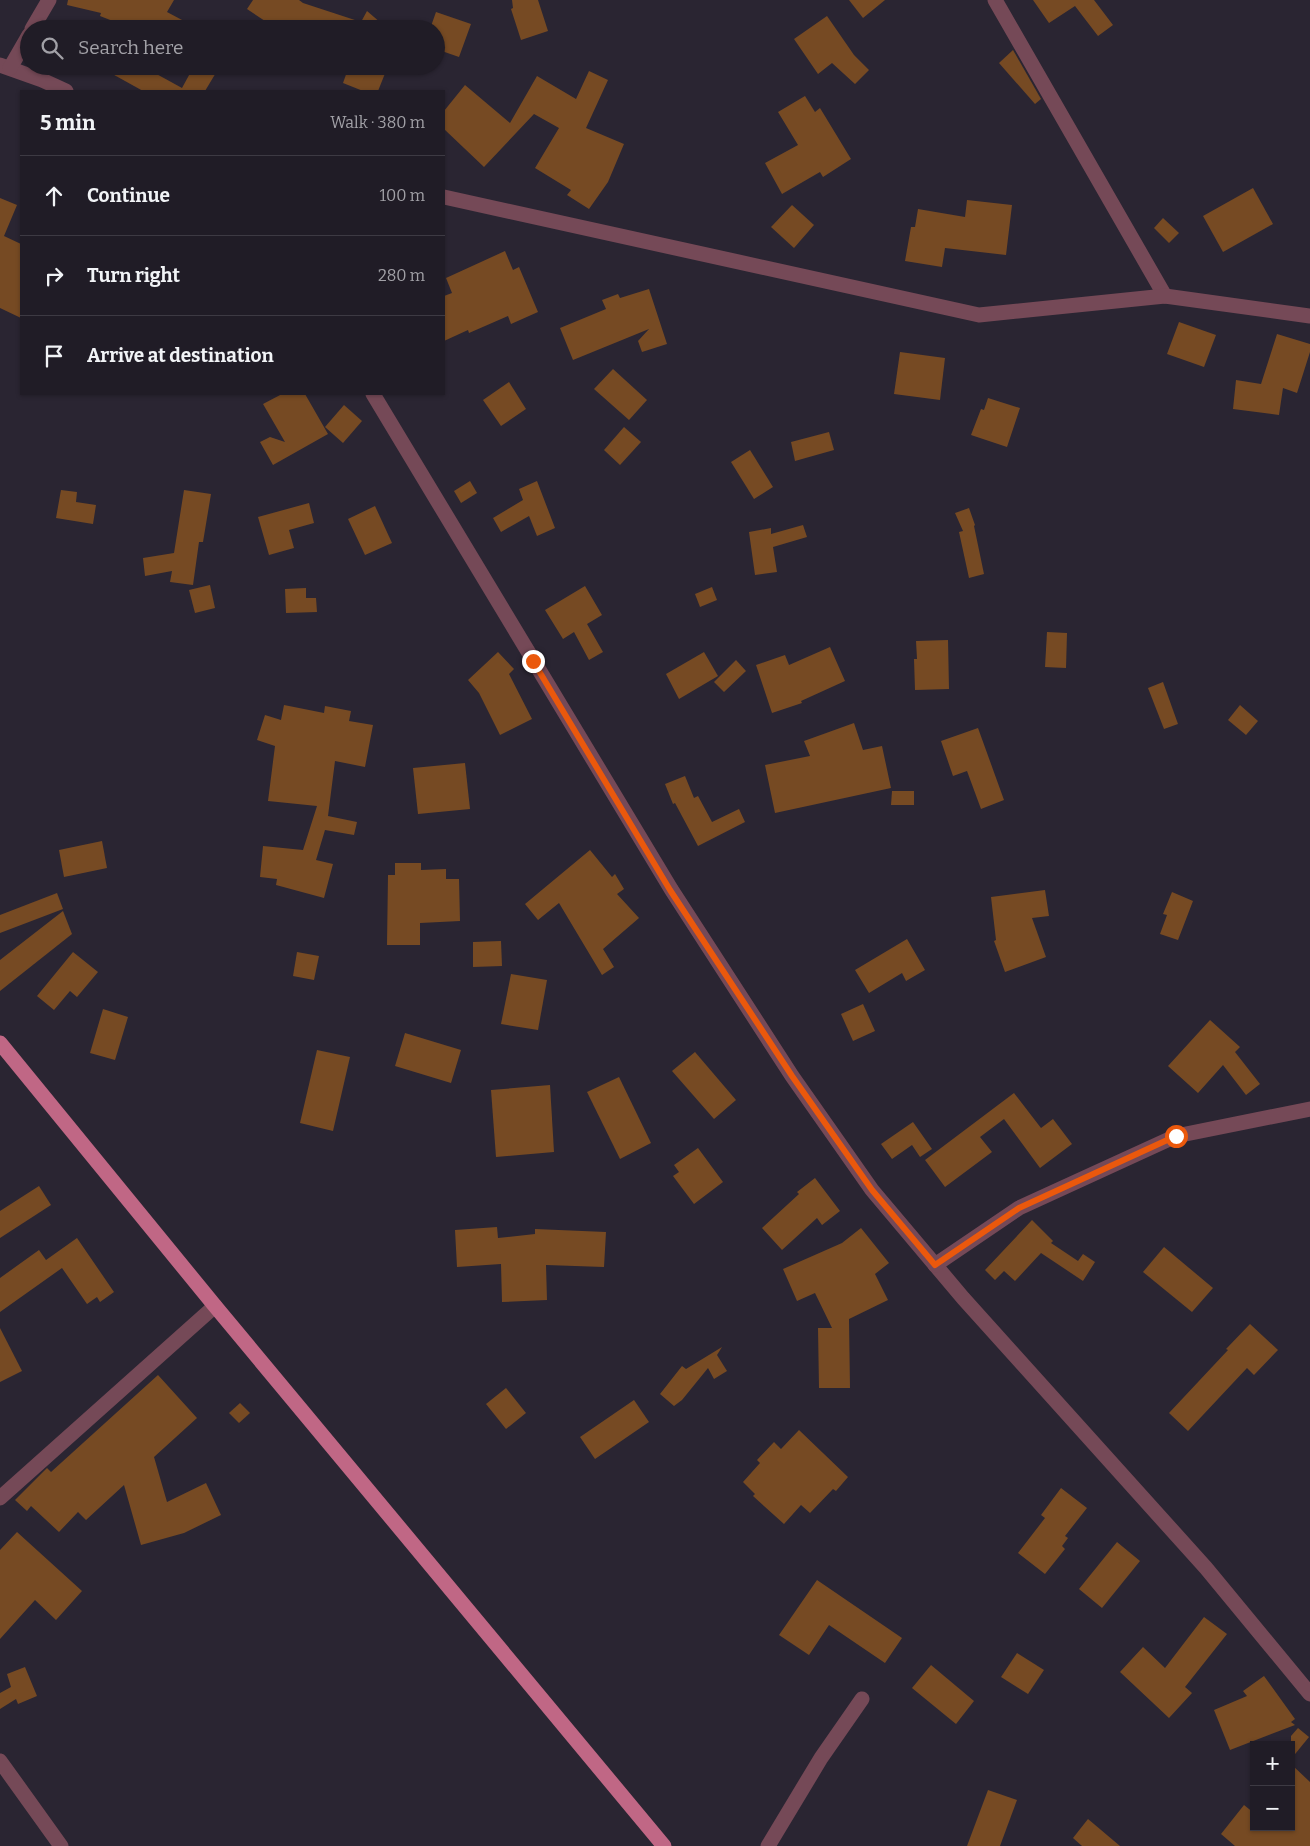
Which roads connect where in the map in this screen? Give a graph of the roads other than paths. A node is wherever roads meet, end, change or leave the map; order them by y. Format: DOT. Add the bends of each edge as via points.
graph roads {
  1 [pos="49,0"];
  2 [pos="995,0"];
  3 [pos="37,20"];
  4 [pos="20,47"];
  5 [pos="5,67"];
  6 [pos="20,72"];
  7 [pos="28,75"];
  8 [pos="64,90"];
  9 [pos="445,197"];
  10 [pos="1165,296"];
  11 [pos="1310,316"];
  12 [pos="374,395"];
  13 [pos="0,1043"];
  14 [pos="1310,1110"];
  15 [pos="935,1265"];
  16 [pos="214,1306"];
  17 [pos="0,1498"];
  18 [pos="1310,1694"];
  19 [pos="862,1699"];
  20 [pos="0,1761"];
  21 [pos="61,1846"];
  22 [pos="664,1846"];
  23 [pos="768,1846"];
  1 -- 3 [label="street"];
  2 -- 10 [label="street"];
  4 -- 5 [label="street"];
  5 -- 6 [label="street"];
  7 -- 8 [label="street"];
  9 -- 10 [label="street" via="979,315"];
  10 -- 11 [label="street"];
  12 -- 15 [label="street" via="670,890 792,1076 872,1190"];
  13 -- 16 [label="main road"];
  14 -- 15 [label="street" via="1176,1136 1019,1208"];
  15 -- 18 [label="street" via="1206,1568"];
  16 -- 17 [label="street"];
  16 -- 22 [label="main road"];
  19 -- 23 [label="street" via="821,1758"];
  20 -- 21 [label="street"];
}
